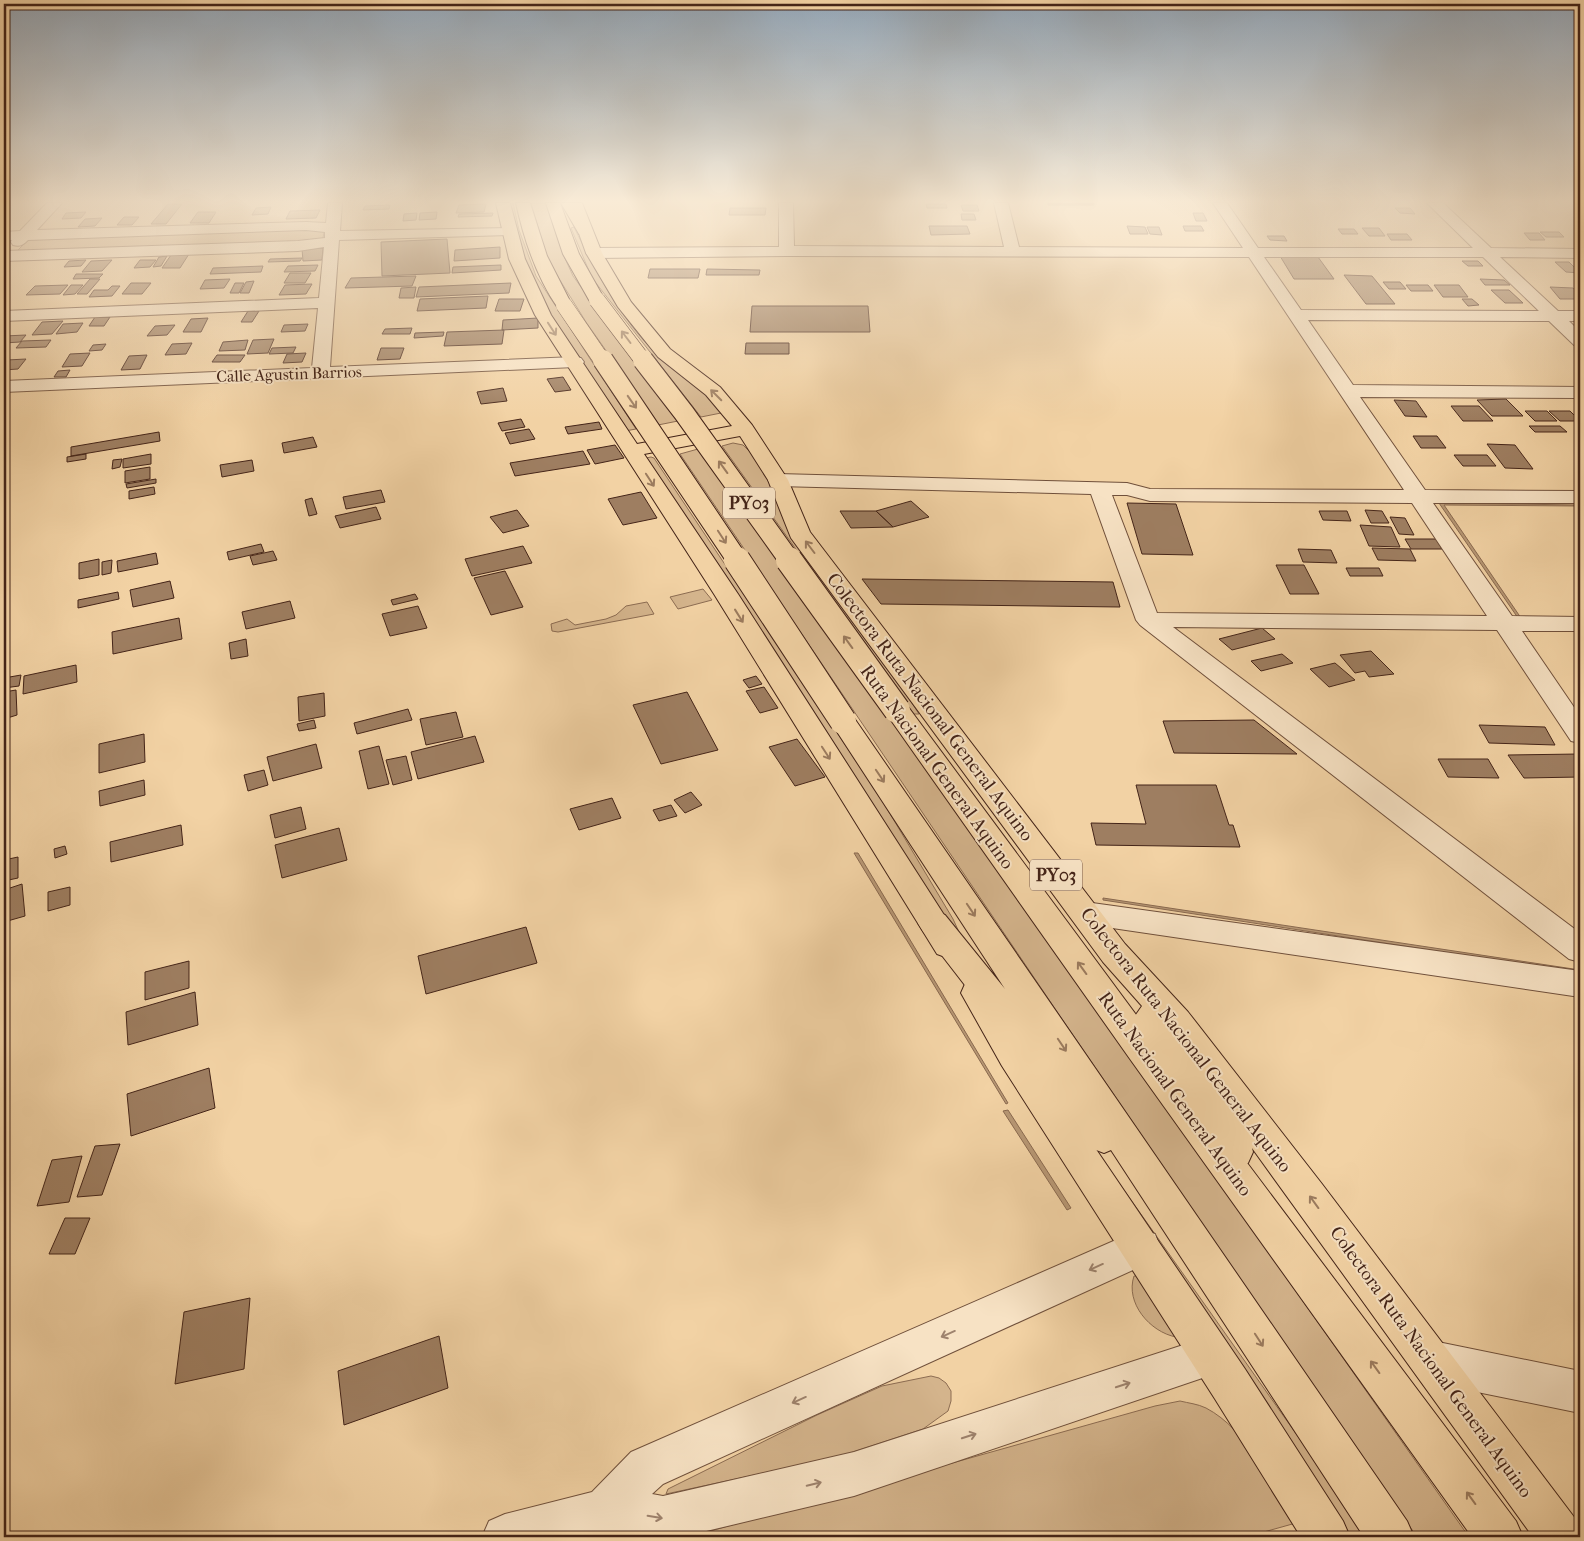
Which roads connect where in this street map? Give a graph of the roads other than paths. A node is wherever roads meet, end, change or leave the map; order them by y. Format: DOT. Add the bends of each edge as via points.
graph roads {
  1 [pos="329,275"];
  2 [pos="524,275"];
  3 [pos="547,275"];
  4 [pos="583,275"];
  5 [pos="608,275"];
  6 [pos="1268,275"];
  7 [pos="1510,275"];
  8 [pos="327,303"];
  9 [pos="4,316"];
  10 [pos="1296,316"];
  11 [pos="1554,316"];
  12 [pos="1580,316"];
  13 [pos="1580,341"];
  14 [pos="575,362"];
  15 [pos="321,373"];
  16 [pos="4,387"];
  17 [pos="1347,391"];
  18 [pos="1580,392"];
  19 [pos="745,429"];
  20 [pos="631,450"];
  21 [pos="778,480"];
  22 [pos="1580,487"];
  23 [pos="1099,488"];
  24 [pos="1415,491"];
  25 [pos="1580,497"];
  26 [pos="1148,620"];
  27 [pos="1505,624"];
  28 [pos="1580,624"];
  29 [pos="1580,735"];
  30 [pos="1085,913"];
  31 [pos="934,923"];
  32 [pos="1580,950"];
  33 [pos="1114,953"];
  34 [pos="1580,984"];
  35 [pos="1141,1247"];
  36 [pos="1311,1280"];
  37 [pos="1233,1300"];
  38 [pos="1211,1356"];
  39 [pos="1433,1362"];
  40 [pos="1580,1392"];
  41 [pos="607,1509"];
  42 [pos="505,1537"];
  43 [pos="1327,1537"];
  44 [pos="1391,1537"];
  45 [pos="1500,1537"];
  46 [pos="1561,1537"];
  1 -- 8 [label="street"];
  2 -- 14 [label="main road, one-way" via="543,315"];
  3 -- 37 [label="main road, PY03, one-way, bridge" via="564,305"];
  36 -- 4 [label="main road, Ruta Nacional General Aquino / PY03, one-way, bridge" via="684,413 597,300"];
  19 -- 5 [label="main road, Colectora Ruta Nacional General Aquino / PY03, one-way" via="713,391 664,353 624,304"];
  6 -- 10 [label="street"];
  7 -- 11 [label="street"];
  8 -- 9 [label="street"];
  8 -- 15 [label="street"];
  10 -- 11 [label="street"];
  10 -- 17 [label="street"];
  11 -- 12 [label="street"];
  11 -- 13 [label="street"];
  14 -- 15 [label="street, Calle Agustin Barrios"];
  14 -- 20 [label="main road"];
  15 -- 16 [label="street, Calle Agustin Barrios"];
  17 -- 18 [label="street"];
  17 -- 24 [label="street"];
  19 -- 20 [label="main road"];
  19 -- 21 [label="main road, Colectora Ruta Nacional General Aquino / PY03"];
  20 -- 31 [label="main road, one-way"];
  21 -- 23 [label="street"];
  30 -- 21 [label="main road, Colectora Ruta Nacional General Aquino / PY03, one-way" via="799,532"];
  22 -- 24 [label="street"];
  23 -- 24 [label="street" via="1127,489 1150,495"];
  23 -- 26 [label="street"];
  24 -- 25 [label="street"];
  24 -- 27 [label="street"];
  26 -- 27 [label="street"];
  26 -- 32 [label="street"];
  27 -- 28 [label="street"];
  27 -- 29 [label="street"];
  30 -- 33 [label="main road, Colectora Ruta Nacional General Aquino / PY03"];
  30 -- 34 [label="street"];
  31 -- 35 [label="main road" via="1014,1056"];
  31 -- 37 [label="main road"];
  33 -- 36 [label="main road"];
  39 -- 33 [label="main road, Colectora Ruta Nacional General Aquino / PY03, one-way" via="1176,1022"];
  35 -- 38 [label="main road"];
  35 -- 41 [label="street, one-way" via="647,1468"];
  45 -- 36 [label="main road, Ruta Nacional General Aquino / PY03, one-way"];
  37 -- 44 [label="main road, PY03, one-way"];
  41 -- 38 [label="street, one-way" via="663,1518 854,1474"];
  38 -- 43 [label="main road"];
  39 -- 40 [label="street"];
  39 -- 46 [label="main road, Colectora Ruta Nacional General Aquino / PY03"];
  41 -- 42 [label="street"];
}
